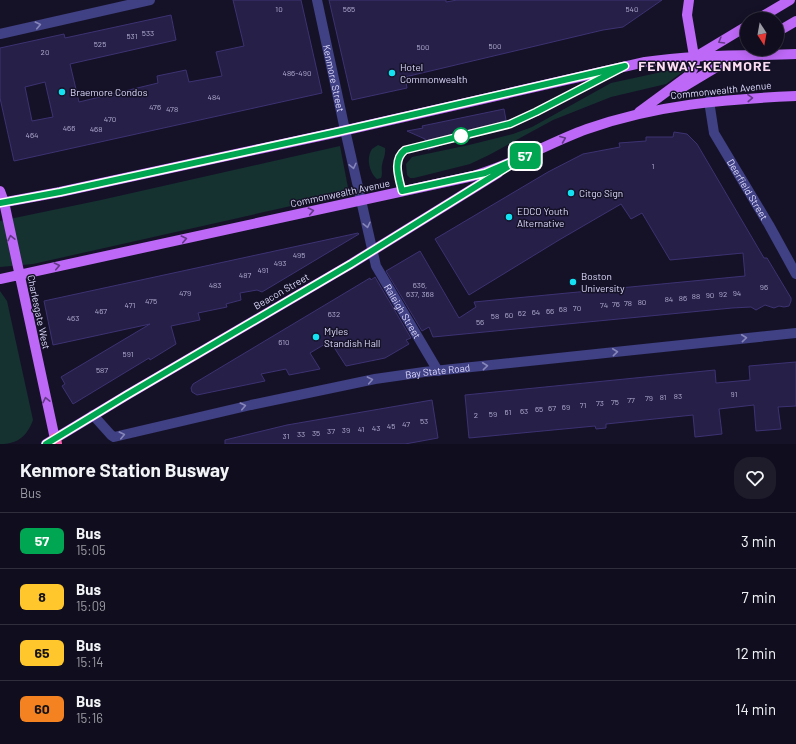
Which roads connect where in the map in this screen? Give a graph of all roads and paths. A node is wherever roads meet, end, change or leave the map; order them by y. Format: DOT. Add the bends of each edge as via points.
graph roads {
  1 [pos="150,0"];
  2 [pos="317,0"];
  3 [pos="689,0"];
  4 [pos="790,0"];
  5 [pos="770,12"];
  6 [pos="796,21"];
  7 [pos="784,28"];
  8 [pos="740,30"];
  9 [pos="0,34"];
  10 [pos="740,54"];
  11 [pos="796,54"];
  12 [pos="736,56"];
  13 [pos="695,57"];
  14 [pos="796,96"];
  15 [pos="709,101"];
  16 [pos="636,114"];
  17 [pos="345,130"];
  18 [pos="527,155"];
  19 [pos="0,191"];
  20 [pos="361,201"];
  21 [pos="2,202"];
  22 [pos="373,250"];
  23 [pos="19,274"];
  24 [pos="796,274"];
  25 [pos="0,279"];
  26 [pos="796,333"];
  27 [pos="438,371"];
  28 [pos="93,415"];
  29 [pos="52,442"];
  9 -- 1 [label="street, one-way"];
  2 -- 17 [label="street, Kenmore Street"];
  3 -- 13 [label="main road" via="687,15"];
  4 -- 5 [label="main road"];
  6 -- 7 [label="main road"];
  8 -- 13 [label="main road, one-way"];
  10 -- 12 [label="main road"];
  11 -- 12 [label="main road"];
  12 -- 13 [label="main road"];
  12 -- 16 [label="main road"];
  13 -- 16 [label="main road" via="694,68 689,74"];
  13 -- 17 [label="main road" via="625,66"];
  15 -- 14 [label="main road, Commonwealth Avenue, one-way"];
  15 -- 16 [label="main road, Commonwealth Avenue"];
  15 -- 24 [label="street, Deerfield Street" via="714,133"];
  18 -- 16 [label="main road, Commonwealth Avenue, one-way" via="586,130"];
  17 -- 20 [label="street, Kenmore Street, one-way"];
  17 -- 21 [label="main road" via="60,192"];
  18 -- 20 [label="main road, Commonwealth Avenue" via="485,173"];
  18 -- 22 [label="main road, Beacon Street"];
  19 -- 21 [label="main road, Charlesgate West"];
  20 -- 22 [label="street, Kenmore Street, one-way"];
  23 -- 20 [label="main road, Commonwealth Avenue, one-way"];
  23 -- 21 [label="main road, Charlesgate West, one-way"];
  22 -- 27 [label="street, Raleigh Street" via="376,266"];
  22 -- 28 [label="main road, Beacon Street"];
  23 -- 25 [label="main road, Commonwealth Avenue"];
  29 -- 23 [label="main road, Charlesgate West, one-way"];
  27 -- 26 [label="street, Bay State Road, one-way"];
  28 -- 27 [label="street, Bay State Road, one-way" via="114,437 375,379"];
  28 -- 29 [label="main road, Beacon Street"];
}
